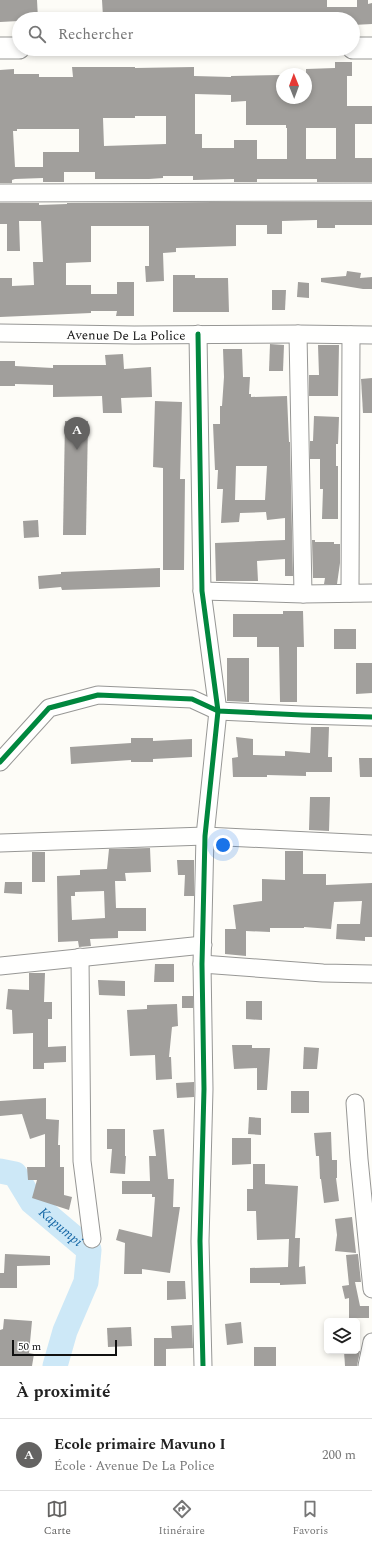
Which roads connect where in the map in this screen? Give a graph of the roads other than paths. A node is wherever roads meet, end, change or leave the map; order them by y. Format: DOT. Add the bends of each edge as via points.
graph roads {
  1 [pos="0,48"];
  2 [pos="12,48"];
  3 [pos="360,48"];
  4 [pos="372,48"];
  5 [pos="372,192"];
  6 [pos="0,193"];
  7 [pos="0,333"];
  8 [pos="198,334"];
  9 [pos="298,334"];
  10 [pos="352,335"];
  11 [pos="372,335"];
  12 [pos="202,591"];
  13 [pos="350,593"];
  14 [pos="372,593"];
  15 [pos="303,594"];
  16 [pos="218,711"];
  17 [pos="372,717"];
  18 [pos="0,762"];
  19 [pos="205,836"];
  20 [pos="0,843"];
  21 [pos="372,844"];
  22 [pos="203,945"];
  23 [pos="80,957"];
  24 [pos="202,964"];
  25 [pos="0,966"];
  26 [pos="372,974"];
  27 [pos="355,1103"];
  28 [pos="92,1239"];
  29 [pos="372,1289"];
  30 [pos="372,1342"];
  31 [pos="203,1366"];
  32 [pos="367,1366"];
  1 -- 2 [label="street"];
  3 -- 4 [label="street"];
  5 -- 6 [label="street"];
  7 -- 8 [label="street, Avenue De La Police"];
  8 -- 9 [label="street, Avenue De La Police"];
  8 -- 12 [label="street"];
  9 -- 10 [label="street, Avenue De La Police"];
  9 -- 15 [label="street"];
  10 -- 11 [label="street, Avenue De La Police"];
  10 -- 13 [label="street"];
  12 -- 15 [label="street"];
  12 -- 16 [label="street"];
  13 -- 14 [label="street"];
  13 -- 15 [label="street"];
  16 -- 17 [label="street"];
  16 -- 18 [label="street" via="192,699 98,695 49,708"];
  16 -- 19 [label="street"];
  19 -- 20 [label="street"];
  19 -- 21 [label="street"];
  19 -- 22 [label="street"];
  22 -- 23 [label="street"];
  22 -- 24 [label="street"];
  23 -- 25 [label="street"];
  23 -- 28 [label="street" via="82,1161"];
  24 -- 26 [label="street"];
  24 -- 31 [label="street" via="204,1089 200,1241"];
  27 -- 29 [label="street" via="358,1159"];
  30 -- 32 [label="street"];
}
